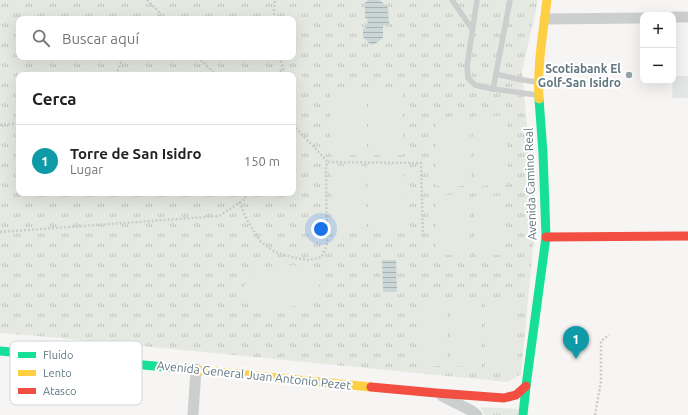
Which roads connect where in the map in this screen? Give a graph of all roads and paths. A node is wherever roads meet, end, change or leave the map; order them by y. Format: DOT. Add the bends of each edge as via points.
graph roads {
  1 [pos="147,0"];
  2 [pos="275,0"];
  3 [pos="452,0"];
  4 [pos="477,0"];
  5 [pos="510,0"];
  6 [pos="548,0"];
  7 [pos="159,16"];
  8 [pos="274,16"];
  9 [pos="676,17"];
  10 [pos="688,17"];
  11 [pos="640,18"];
  12 [pos="545,19"];
  13 [pos="472,29"];
  14 [pos="122,60"];
  15 [pos="201,60"];
  16 [pos="280,60"];
  17 [pos="283,68"];
  18 [pos="117,72"];
  19 [pos="213,72"];
  20 [pos="280,72"];
  21 [pos="283,72"];
  22 [pos="496,74"];
  23 [pos="538,83"];
  24 [pos="493,89"];
  25 [pos="538,95"];
  26 [pos="16,124"];
  27 [pos="0,125"];
  28 [pos="296,128"];
  29 [pos="328,162"];
  30 [pos="246,196"];
  31 [pos="239,202"];
  32 [pos="0,232"];
  33 [pos="688,236"];
  34 [pos="546,237"];
  35 [pos="423,238"];
  36 [pos="609,336"];
  37 [pos="0,351"];
  38 [pos="10,352"];
  39 [pos="142,364"];
  40 [pos="196,369"];
  41 [pos="526,386"];
  42 [pos="436,393"];
  43 [pos="193,415"];
  44 [pos="477,415"];
  45 [pos="524,415"];
  46 [pos="595,415"];
  1 -- 7 [label="path" via="160,13"];
  2 -- 8 [label="path"];
  3 -- 13 [label="lane"];
  4 -- 13 [label="lane"];
  5 -- 22 [label="lane"];
  6 -- 12 [label="street, Avenida Camino Real"];
  9 -- 10 [label="street"];
  11 -- 12 [label="street"];
  12 -- 23 [label="street, Avenida Camino Real"];
  13 -- 24 [label="lane" via="468,78 475,85"];
  14 -- 18 [label="path"];
  15 -- 19 [label="path"];
  16 -- 17 [label="path"];
  17 -- 20 [label="path"];
  17 -- 21 [label="path"];
  22 -- 23 [label="lane"];
  22 -- 24 [label="lane"];
  23 -- 25 [label="street, Avenida Camino Real"];
  24 -- 25 [label="lane"];
  25 -- 34 [label="street, Avenida Camino Real"];
  26 -- 27 [label="path"];
  28 -- 29 [label="path"];
  29 -- 31 [label="path" via="327,245 322,257 309,260 275,252 261,242"];
  29 -- 35 [label="path" via="420,163"];
  30 -- 31 [label="path"];
  31 -- 32 [label="path" via="219,216"];
  33 -- 34 [label="street"];
  34 -- 41 [label="street, Avenida Camino Real"];
  36 -- 46 [label="path" via="601,341 601,381"];
  37 -- 38 [label="street, Avenida General Juan Antonio Pezet"];
  39 -- 40 [label="street, Avenida General Juan Antonio Pezet"];
  40 -- 42 [label="street, Avenida General Juan Antonio Pezet"];
  40 -- 43 [label="street"];
  41 -- 42 [label="street, Avenida General Juan Antonio Pezet" via="516,394 504,398"];
  41 -- 45 [label="street, Avenida Camino Real"];
  42 -- 44 [label="street, Avenida General Juan Antonio Pezet"];
}
